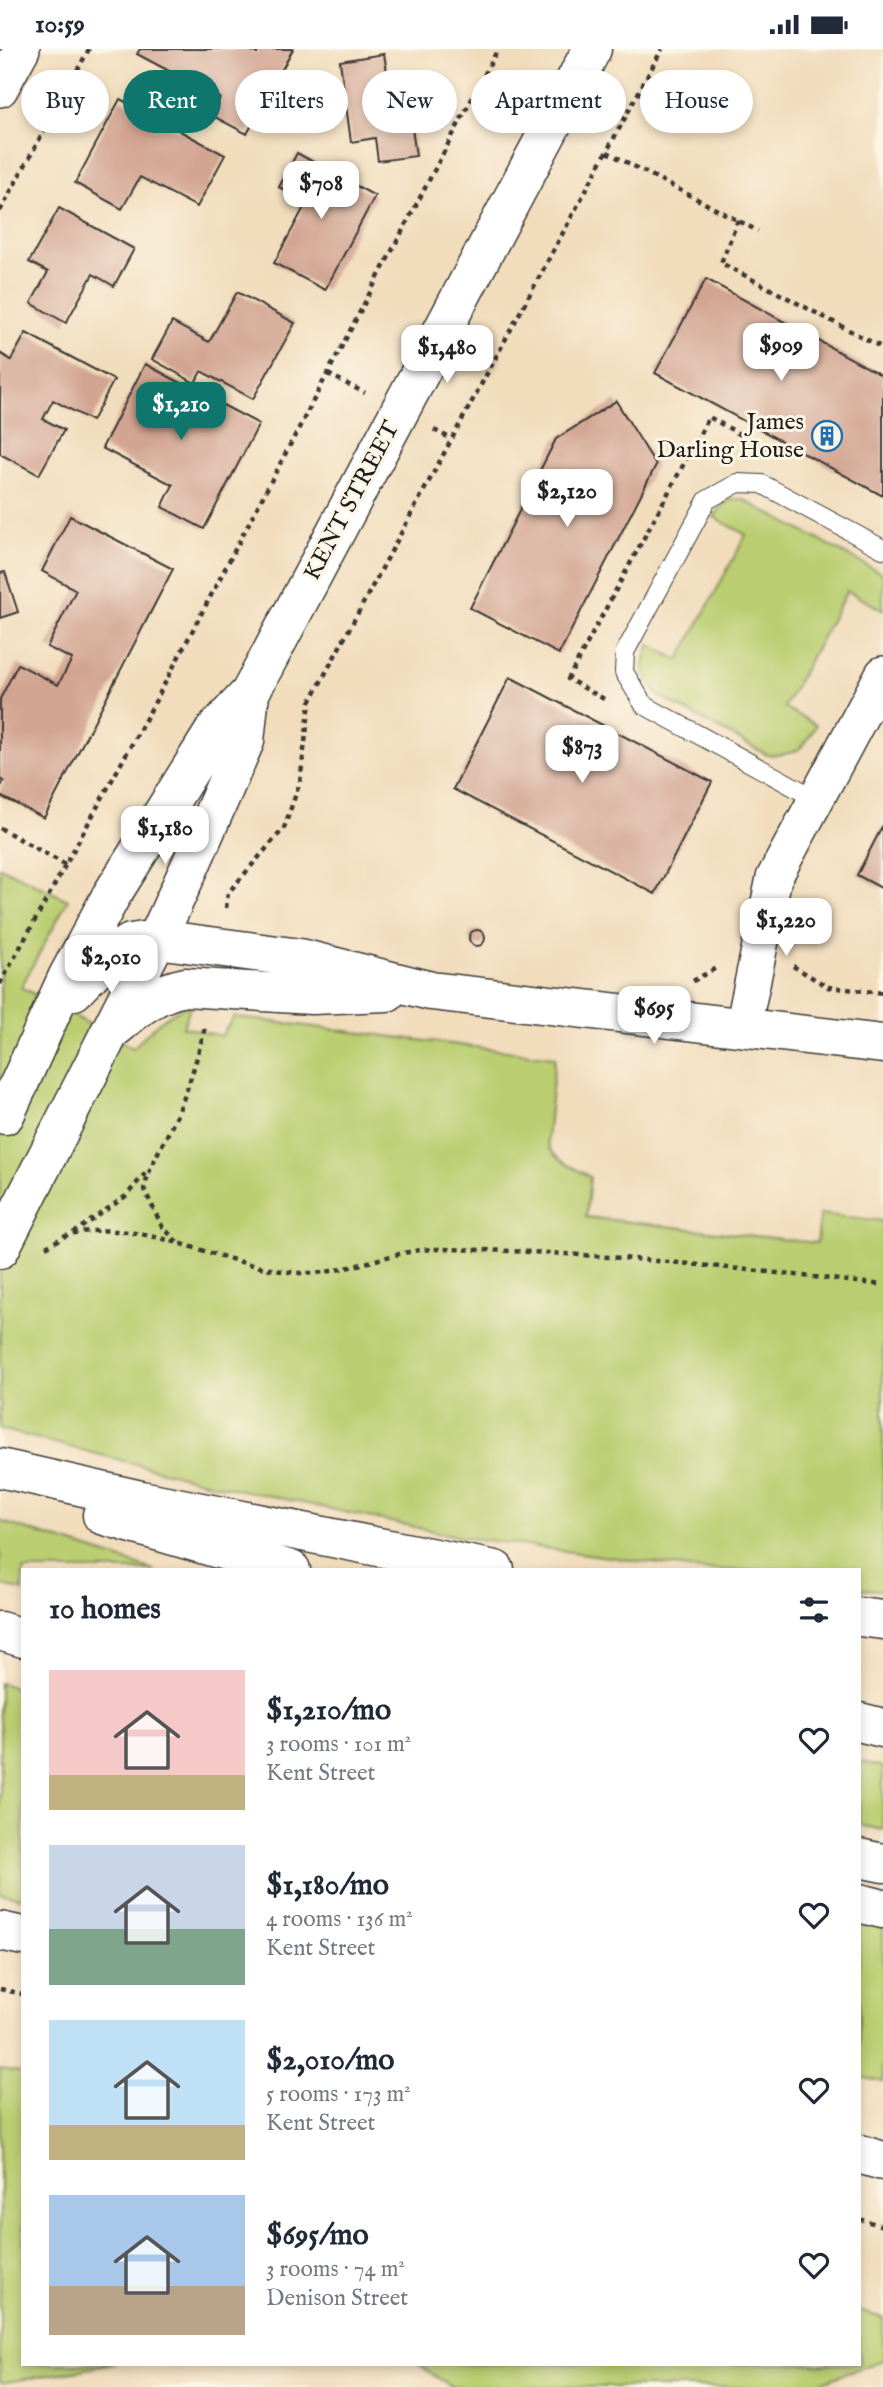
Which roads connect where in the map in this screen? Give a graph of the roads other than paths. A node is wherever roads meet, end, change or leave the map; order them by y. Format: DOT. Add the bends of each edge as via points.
graph roads {
  1 [pos="22,49"];
  2 [pos="592,49"];
  3 [pos="0,89"];
  4 [pos="883,549"];
  5 [pos="883,674"];
  6 [pos="250,693"];
  7 [pos="816,799"];
  8 [pos="157,939"];
  9 [pos="431,991"];
  10 [pos="49,1019"];
  11 [pos="743,1027"];
  12 [pos="110,1031"];
  13 [pos="883,1044"];
  14 [pos="9,1098"];
  15 [pos="0,1126"];
  16 [pos="0,1249"];
  17 [pos="0,1468"];
  18 [pos="0,1483"];
  19 [pos="284,1568"];
  20 [pos="485,1568"];
  21 [pos="861,1617"];
  22 [pos="883,1620"];
  23 [pos="0,1631"];
  24 [pos="21,1637"];
  25 [pos="861,1722"];
  26 [pos="883,1728"];
  27 [pos="861,1858"];
  28 [pos="883,1863"];
  29 [pos="861,1904"];
  30 [pos="883,1909"];
  31 [pos="0,1931"];
  32 [pos="21,1936"];
  33 [pos="861,2155"];
  34 [pos="883,2161"];
  1 -- 3 [label="street"];
  2 -- 6 [label="main road, KENT STREET"];
  4 -- 7 [label="lane" via="762,484 738,483 707,500 625,652 624,672 644,705"];
  5 -- 7 [label="street"];
  6 -- 8 [label="main road, KENT STREET" via="245,741"];
  6 -- 10 [label="main road, KENT STREET" via="215,730 118,885"];
  7 -- 11 [label="street" via="774,878"];
  8 -- 9 [label="main road" via="300,958"];
  8 -- 10 [label="main road" via="131,943 109,955"];
  8 -- 12 [label="main road, KENT STREET"];
  9 -- 11 [label="main road"];
  9 -- 12 [label="main road" via="312,995 185,987 141,1004"];
  10 -- 14 [label="main road, KENT STREET"];
  11 -- 13 [label="main road"];
  12 -- 16 [label="main road, KENT STREET"];
  14 -- 15 [label="main road, KENT STREET"];
  17 -- 20 [label="main road"];
  18 -- 19 [label="main road"];
  21 -- 22 [label="main road"];
  23 -- 24 [label="main road"];
  25 -- 26 [label="main road"];
  27 -- 28 [label="main road"];
  29 -- 30 [label="main road"];
  31 -- 32 [label="main road"];
  33 -- 34 [label="main road"];
}
